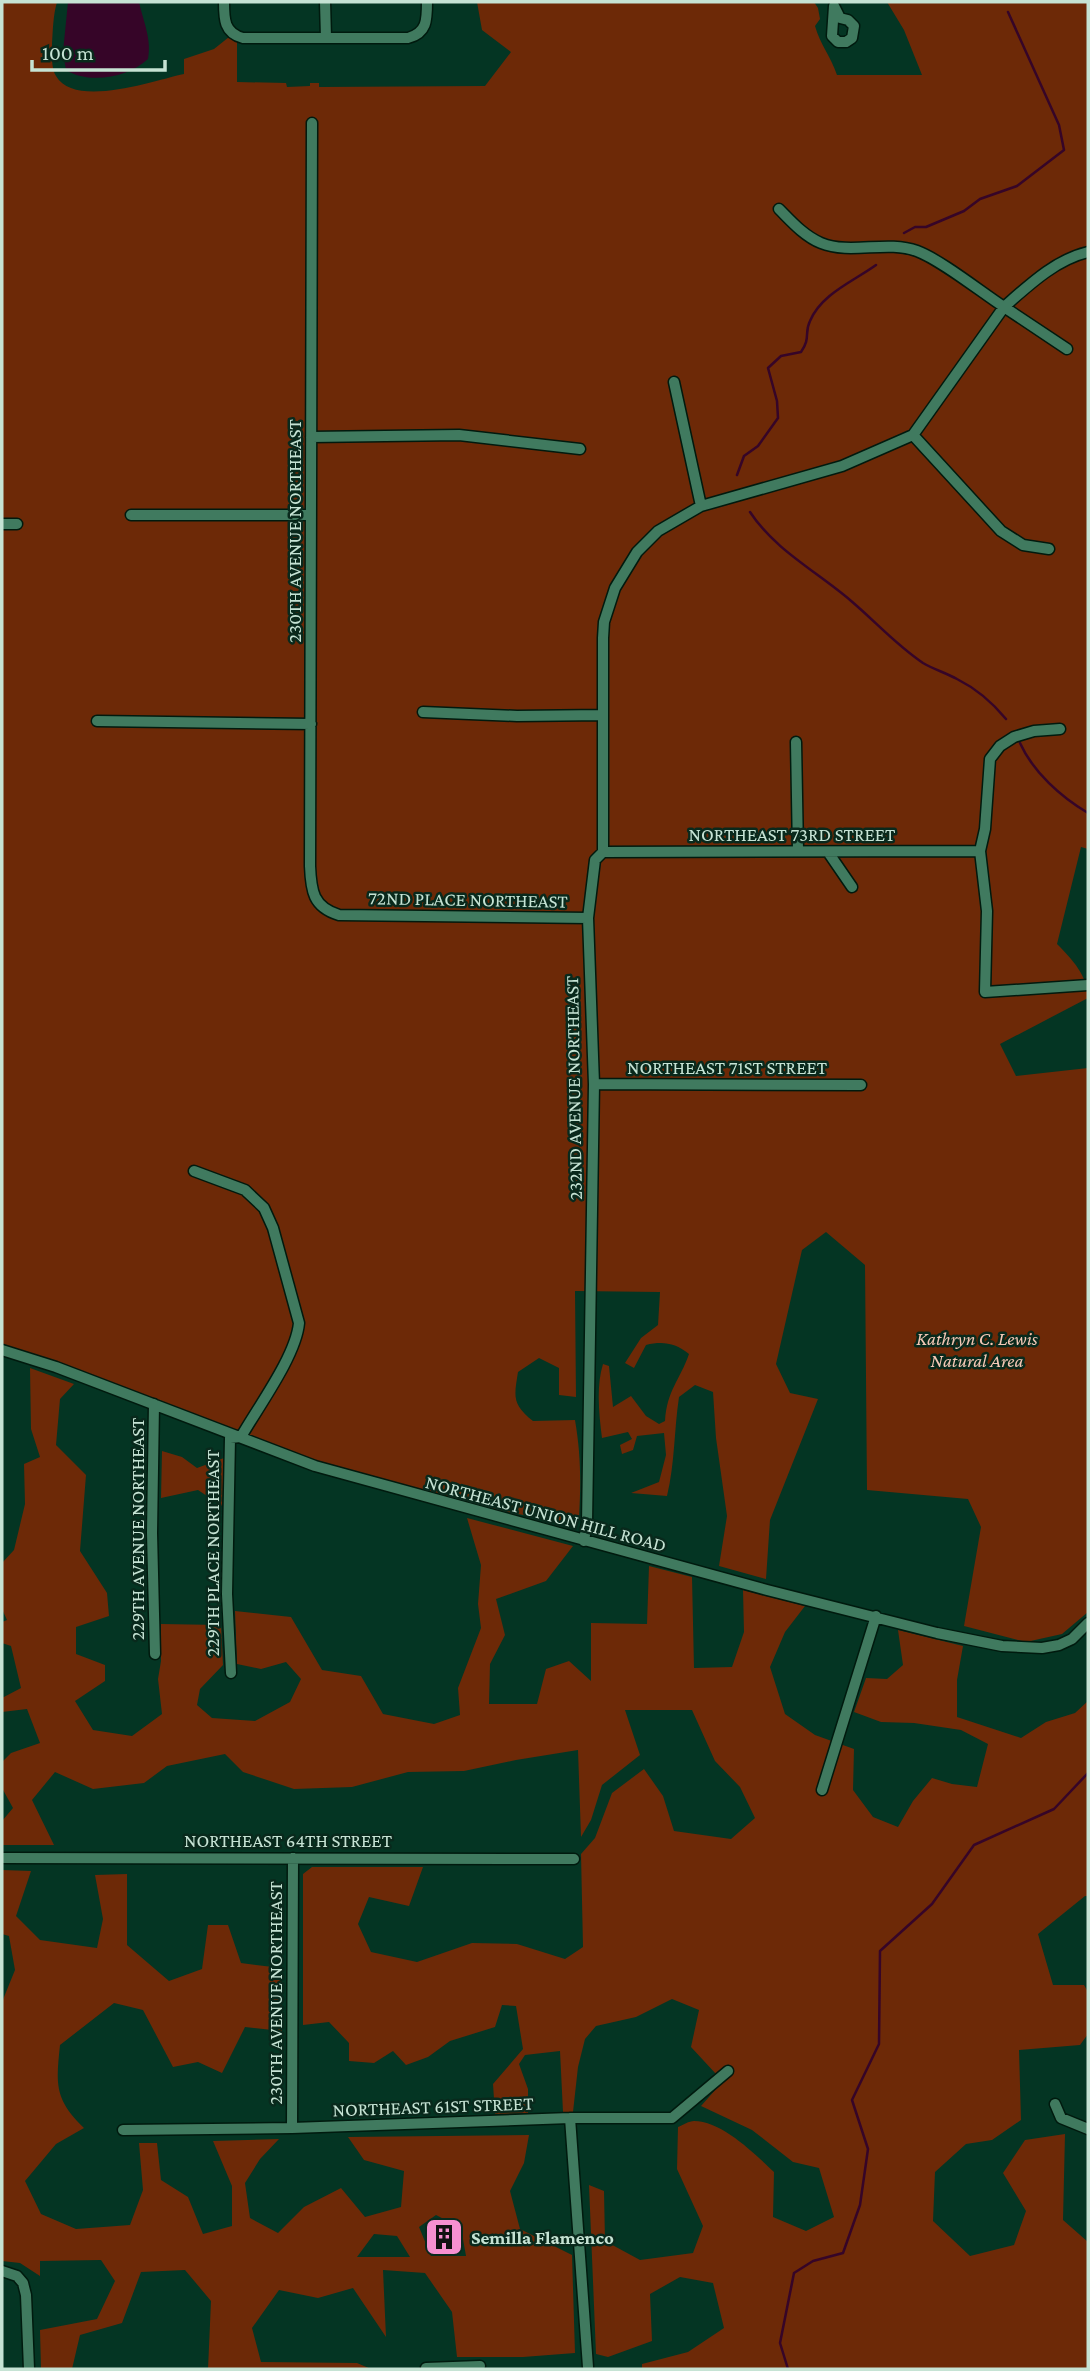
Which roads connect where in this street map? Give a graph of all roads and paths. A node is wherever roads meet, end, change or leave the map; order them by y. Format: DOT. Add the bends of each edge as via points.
graph roads {
  1 [pos="224,2"];
  2 [pos="325,2"];
  3 [pos="427,2"];
  4 [pos="326,38"];
  5 [pos="312,123"];
  6 [pos="779,208"];
  7 [pos="1088,252"];
  8 [pos="1004,307"];
  9 [pos="1067,349"];
  10 [pos="674,382"];
  11 [pos="913,435"];
  12 [pos="311,437"];
  13 [pos="580,449"];
  14 [pos="701,506"];
  15 [pos="131,515"];
  16 [pos="311,515"];
  17 [pos="2,524"];
  18 [pos="17,524"];
  19 [pos="1049,549"];
  20 [pos="423,712"];
  21 [pos="603,715"];
  22 [pos="97,720"];
  23 [pos="312,724"];
  24 [pos="1060,729"];
  25 [pos="796,742"];
  26 [pos="980,850"];
  27 [pos="798,851"];
  28 [pos="603,852"];
  29 [pos="828,852"];
  30 [pos="852,887"];
  31 [pos="348,916"];
  32 [pos="588,918"];
  33 [pos="1088,985"];
  34 [pos="594,1084"];
  35 [pos="861,1085"];
  36 [pos="194,1171"];
  37 [pos="2,1350"];
  38 [pos="154,1404"];
  39 [pos="241,1437"];
  40 [pos="584,1541"];
  41 [pos="876,1616"];
  42 [pos="1088,1623"];
  43 [pos="155,1654"];
  44 [pos="231,1673"];
  45 [pos="821,1790"];
  46 [pos="2,1858"];
  47 [pos="293,1858"];
  48 [pos="574,1859"];
  49 [pos="728,2071"];
  50 [pos="1055,2104"];
  51 [pos="569,2118"];
  52 [pos="292,2128"];
  53 [pos="1088,2129"];
  54 [pos="123,2130"];
  55 [pos="4,2271"];
  56 [pos="480,2366"];
  57 [pos="588,2367"];
  58 [pos="426,2368"];
  59 [pos="461,2368"];
  60 [pos="29,2369"];
  1 -- 4 [label="street" via="225,24 243,38"];
  2 -- 4 [label="street"];
  3 -- 4 [label="street" via="418,35"];
  5 -- 12 [label="street, 230TH AVENUE NORTHEAST"];
  6 -- 8 [label="street" via="818,242 917,251"];
  7 -- 8 [label="street" via="1033,281"];
  8 -- 9 [label="street"];
  8 -- 11 [label="street"];
  10 -- 14 [label="street"];
  11 -- 14 [label="street, 232ND AVENUE NORTHEAST" via="842,466"];
  11 -- 19 [label="street" via="1000,531 1023,545"];
  12 -- 13 [label="street" via="459,435"];
  12 -- 16 [label="street, 230TH AVENUE NORTHEAST"];
  14 -- 21 [label="street, 232ND AVENUE NORTHEAST" via="658,531 637,552 615,588 604,622"];
  15 -- 16 [label="street"];
  16 -- 23 [label="street, 230TH AVENUE NORTHEAST"];
  17 -- 18 [label="street"];
  20 -- 21 [label="street"];
  21 -- 28 [label="street, 232ND AVENUE NORTHEAST"];
  22 -- 23 [label="street"];
  23 -- 31 [label="street, 230TH AVENUE NORTHEAST" via="313,892 328,912"];
  24 -- 26 [label="street" via="1014,737 994,752 988,766"];
  25 -- 27 [label="street"];
  26 -- 29 [label="street, NORTHEAST 73RD STREET"];
  26 -- 33 [label="street" via="987,911 985,988"];
  27 -- 28 [label="street, NORTHEAST 73RD STREET"];
  27 -- 29 [label="street, NORTHEAST 73RD STREET"];
  28 -- 32 [label="street, 232ND AVENUE NORTHEAST" via="595,860"];
  29 -- 30 [label="street"];
  31 -- 32 [label="street, 72ND PLACE NORTHEAST"];
  32 -- 34 [label="street, 232ND AVENUE NORTHEAST"];
  34 -- 35 [label="street, NORTHEAST 71ST STREET"];
  34 -- 40 [label="street, 232ND AVENUE NORTHEAST"];
  36 -- 39 [label="street, 229TH PLACE NORTHEAST" via="245,1190 264,1208 299,1323 290,1354"];
  37 -- 38 [label="street, NORTHEAST UNION HILL ROAD"];
  38 -- 39 [label="street, NORTHEAST UNION HILL ROAD"];
  38 -- 43 [label="street, 229TH AVENUE NORTHEAST"];
  39 -- 40 [label="street, NORTHEAST UNION HILL ROAD" via="315,1466"];
  39 -- 44 [label="street, 229TH PLACE NORTHEAST" via="230,1438 228,1449"];
  40 -- 41 [label="street, NORTHEAST UNION HILL ROAD"];
  41 -- 42 [label="street, NORTHEAST UNION HILL ROAD" via="937,1633 1025,1648 1059,1645"];
  41 -- 45 [label="street"];
  46 -- 47 [label="street, NORTHEAST 64TH STREET"];
  47 -- 48 [label="street, NORTHEAST 64TH STREET"];
  47 -- 52 [label="street, 230TH AVENUE NORTHEAST"];
  49 -- 51 [label="street, NORTHEAST 61ST STREET" via="671,2118"];
  50 -- 53 [label="street" via="1061,2118"];
  51 -- 52 [label="street, NORTHEAST 61ST STREET"];
  51 -- 57 [label="street"];
  52 -- 54 [label="street, NORTHEAST 61ST STREET"];
  55 -- 60 [label="street" via="17,2276 25,2289"];
  56 -- 59 [label="street"];
  58 -- 59 [label="street"];
}
